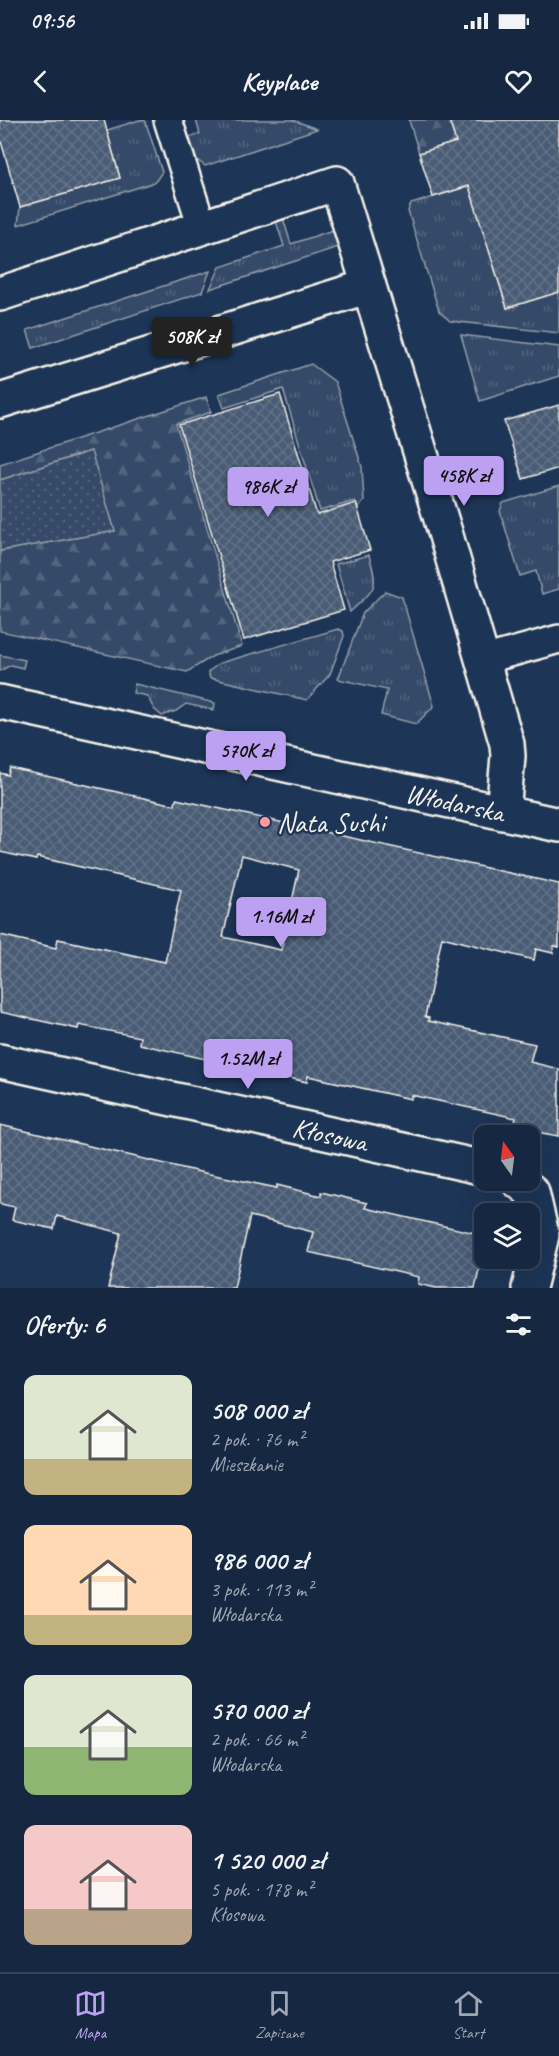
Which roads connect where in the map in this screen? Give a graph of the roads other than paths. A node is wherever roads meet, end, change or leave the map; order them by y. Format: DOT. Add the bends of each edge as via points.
graph roads {
  1 [pos="168,120"];
  2 [pos="202,227"];
  3 [pos="369,286"];
  4 [pos="0,294"];
  5 [pos="0,401"];
  6 [pos="559,639"];
  7 [pos="483,660"];
  8 [pos="0,702"];
  9 [pos="503,813"];
  10 [pos="559,825"];
  11 [pos="0,1061"];
  12 [pos="474,1166"];
  13 [pos="531,1191"];
  14 [pos="529,1288"];
  1 -- 2 [label="street"];
  2 -- 3 [label="street" via="338,183"];
  2 -- 4 [label="street"];
  3 -- 5 [label="street"];
  3 -- 7 [label="street"];
  6 -- 7 [label="street"];
  7 -- 9 [label="street" via="507,744"];
  8 -- 9 [label="street, Włodarska"];
  9 -- 10 [label="street, Włodarska"];
  11 -- 12 [label="street, Kłosowa"];
  13 -- 14 [label="street" via="542,1234"];
}
